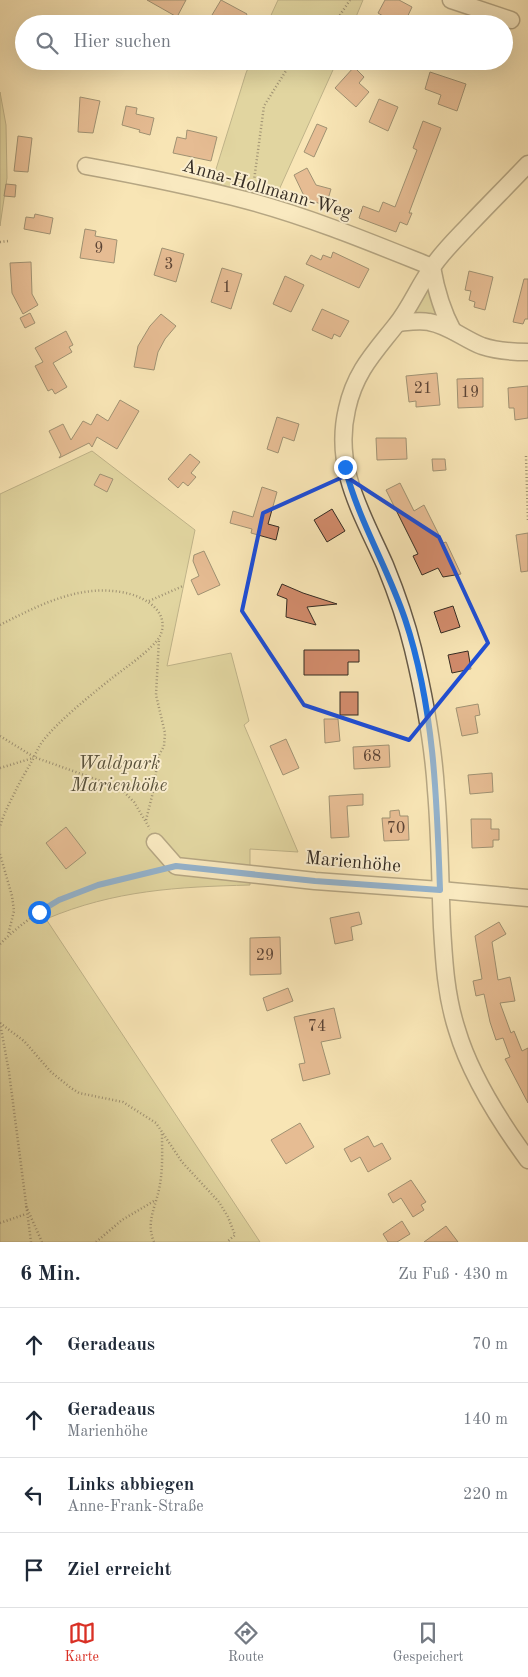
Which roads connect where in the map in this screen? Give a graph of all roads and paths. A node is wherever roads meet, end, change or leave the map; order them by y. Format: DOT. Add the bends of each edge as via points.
graph roads {
  1 [pos="350,0"];
  2 [pos="451,0"];
  3 [pos="340,15"];
  4 [pos="496,15"];
  5 [pos="286,70"];
  6 [pos="528,164"];
  7 [pos="86,166"];
  8 [pos="251,202"];
  9 [pos="0,242"];
  10 [pos="9,242"];
  11 [pos="432,267"];
  12 [pos="398,323"];
  13 [pos="453,331"];
  14 [pos="528,352"];
  15 [pos="526,456"];
  16 [pos="528,521"];
  17 [pos="183,586"];
  18 [pos="149,601"];
  19 [pos="0,625"];
  20 [pos="159,638"];
  21 [pos="0,736"];
  22 [pos="34,757"];
  23 [pos="0,768"];
  24 [pos="146,821"];
  25 [pos="0,827"];
  26 [pos="154,842"];
  27 [pos="0,854"];
  28 [pos="176,866"];
  29 [pos="440,890"];
  30 [pos="528,898"];
  31 [pos="8,936"];
  32 [pos="0,944"];
  33 [pos="0,1022"];
  34 [pos="162,1131"];
  35 [pos="528,1160"];
  36 [pos="155,1200"];
  37 [pos="24,1202"];
  38 [pos="26,1214"];
  39 [pos="0,1223"];
  40 [pos="30,1242"];
  41 [pos="42,1242"];
  42 [pos="96,1242"];
  43 [pos="154,1242"];
  44 [pos="228,1242"];
  1 -- 3 [label="path"];
  2 -- 4 [label="street"];
  5 -- 8 [label="path" via="264,106"];
  6 -- 11 [label="street"];
  7 -- 8 [label="street, Anna-Hollmann-Weg" via="163,180"];
  8 -- 11 [label="street, Anna-Hollmann-Weg" via="343,232"];
  9 -- 10 [label="path"];
  11 -- 12 [label="street"];
  11 -- 13 [label="street" via="443,314"];
  12 -- 13 [label="street" via="429,322"];
  12 -- 29 [label="street" via="370,355 351,390 343,429 343,449 354,496 393,585 413,647 433,760"];
  13 -- 14 [label="street" via="483,346 506,352"];
  15 -- 16 [label="path"];
  17 -- 18 [label="path"];
  18 -- 19 [label="path" via="124,592 98,589 52,600"];
  18 -- 20 [label="path" via="162,617 163,628"];
  20 -- 22 [label="path" via="53,730"];
  20 -- 24 [label="path" via="156,695 165,733"];
  21 -- 22 [label="path"];
  22 -- 23 [label="path"];
  22 -- 24 [label="path" via="124,792"];
  22 -- 25 [label="path"];
  24 -- 26 [label="path"];
  26 -- 28 [label="street"];
  27 -- 31 [label="path" via="14,911"];
  28 -- 29 [label="street, Marienhöhe"];
  28 -- 31 [label="path" via="73,894 39,912"];
  29 -- 30 [label="street, Marienhöhe"];
  29 -- 35 [label="street" via="445,978 457,1030 494,1110"];
  31 -- 32 [label="path"];
  33 -- 34 [label="path" via="24,1040 51,1072 71,1088 129,1105 156,1123"];
  33 -- 37 [label="path"];
  34 -- 36 [label="path" via="162,1171"];
  34 -- 44 [label="path" via="182,1162 222,1207 234,1235"];
  36 -- 42 [label="path" via="128,1216"];
  36 -- 43 [label="path" via="150,1222"];
  37 -- 38 [label="path"];
  37 -- 41 [label="path"];
  38 -- 39 [label="path"];
  38 -- 40 [label="path"];
}
